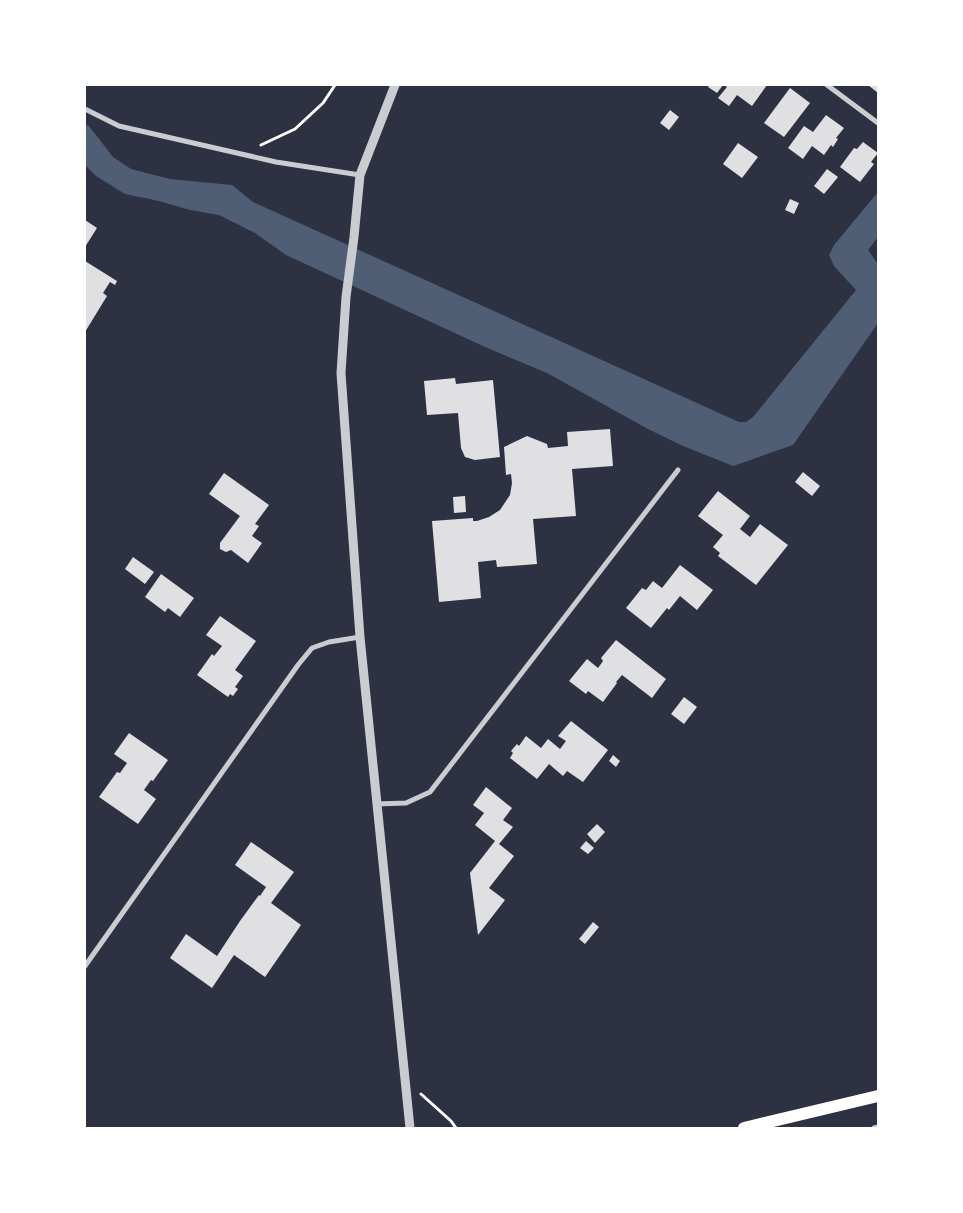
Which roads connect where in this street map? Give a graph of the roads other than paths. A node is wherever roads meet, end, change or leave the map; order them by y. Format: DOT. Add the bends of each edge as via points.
graph roads {
  1 [pos="396,85"];
  2 [pos="827,85"];
  3 [pos="85,109"];
  4 [pos="878,123"];
  5 [pos="360,175"];
  6 [pos="678,470"];
  7 [pos="360,637"];
  8 [pos="376,804"];
  9 [pos="85,966"];
  10 [pos="878,1096"];
  11 [pos="878,1127"];
  12 [pos="410,1128"];
  13 [pos="744,1128"];
  14 [pos="874,1128"];
  1 -- 5 [label="street"];
  2 -- 4 [label="street"];
  3 -- 5 [label="street" via="119,126 276,162"];
  5 -- 7 [label="street" via="341,373"];
  6 -- 8 [label="street" via="430,792 406,803"];
  7 -- 8 [label="street"];
  7 -- 9 [label="street" via="312,648"];
  8 -- 12 [label="street"];
  10 -- 13 [label="main road"];
  11 -- 14 [label="street"];
}
